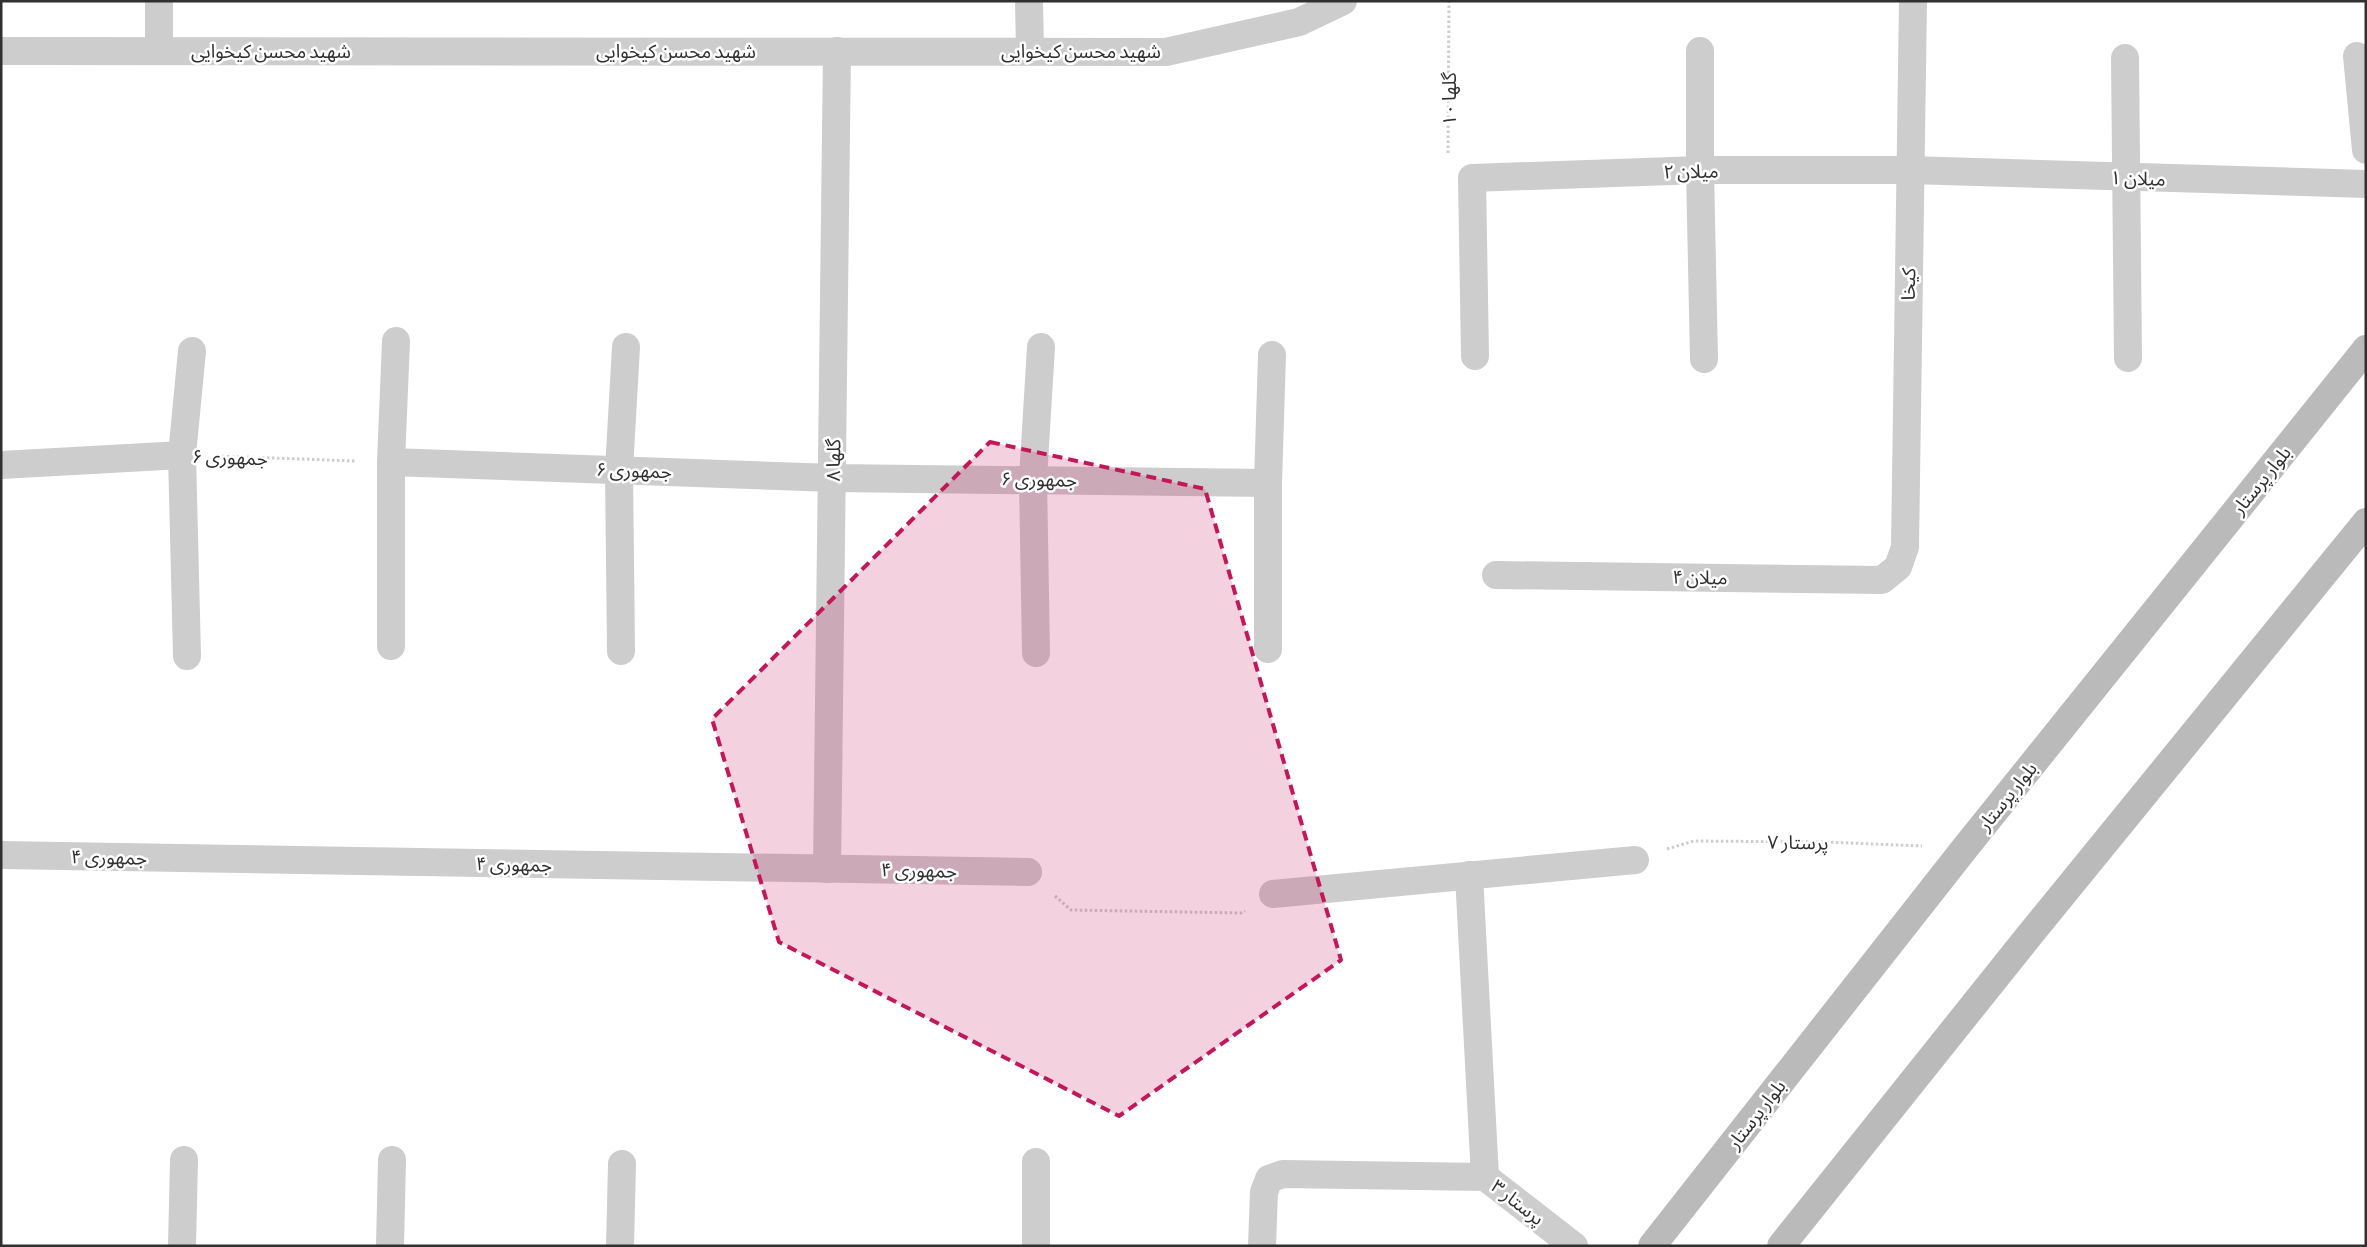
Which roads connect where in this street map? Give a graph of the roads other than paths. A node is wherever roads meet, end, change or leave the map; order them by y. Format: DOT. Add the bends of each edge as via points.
graph roads {
  1 [pos="159,1"];
  2 [pos="1029,1"];
  3 [pos="1344,1"];
  4 [pos="1913,1"];
  5 [pos="1,51"];
  6 [pos="158,51"];
  7 [pos="837,51"];
  8 [pos="1030,51"];
  9 [pos="1700,51"];
  10 [pos="2357,56"];
  11 [pos="2125,58"];
  12 [pos="2366,150"];
  13 [pos="1700,170"];
  14 [pos="1910,170"];
  15 [pos="2126,178"];
  16 [pos="2366,184"];
  17 [pos="396,341"];
  18 [pos="626,346"];
  19 [pos="1041,347"];
  20 [pos="2366,350"];
  21 [pos="192,351"];
  22 [pos="1272,355"];
  23 [pos="1475,356"];
  24 [pos="2128,358"];
  25 [pos="1704,360"];
  26 [pos="182,455"];
  27 [pos="391,462"];
  28 [pos="1,465"];
  29 [pos="619,470"];
  30 [pos="832,478"];
  31 [pos="1033,479"];
  32 [pos="1268,483"];
  33 [pos="2366,522"];
  34 [pos="1898,567"];
  35 [pos="1496,575"];
  36 [pos="391,646"];
  37 [pos="1268,649"];
  38 [pos="621,651"];
  39 [pos="1036,653"];
  40 [pos="187,656"];
  41 [pos="1,855"];
  42 [pos="1634,860"];
  43 [pos="827,869"];
  44 [pos="1028,872"];
  45 [pos="1469,875"];
  46 [pos="1273,894"];
  47 [pos="184,1160"];
  48 [pos="392,1160"];
  49 [pos="1036,1162"];
  50 [pos="622,1164"];
  51 [pos="1485,1177"];
  52 [pos="182,1246"];
  53 [pos="390,1246"];
  54 [pos="620,1246"];
  55 [pos="1036,1246"];
  56 [pos="1262,1246"];
  57 [pos="1574,1246"];
  58 [pos="1652,1246"];
  59 [pos="1781,1246"];
  1 -- 6 [label="street"];
  2 -- 8 [label="street"];
  3 -- 8 [label="street, شهید محسن کیخوایی" via="1299,22 1166,52"];
  4 -- 14 [label="street, کیخا"];
  5 -- 6 [label="street, شهید محسن کیخوایی"];
  6 -- 7 [label="street, شهید محسن کیخوایی"];
  7 -- 8 [label="street, شهید محسن کیخوایی"];
  7 -- 30 [label="street, گلها ۸"];
  9 -- 13 [label="street"];
  10 -- 12 [label="street"];
  11 -- 15 [label="street"];
  13 -- 14 [label="street, میلان ۲"];
  13 -- 23 [label="street, میلان ۲" via="1472,178"];
  13 -- 25 [label="street"];
  14 -- 15 [label="street, میلان ۱"];
  14 -- 34 [label="street, کیخا" via="1905,547"];
  15 -- 16 [label="street, میلان ۱"];
  15 -- 24 [label="street"];
  17 -- 27 [label="street"];
  18 -- 29 [label="street"];
  19 -- 31 [label="street"];
  20 -- 58 [label="main road, بلوار پرستار" via="1965,848"];
  21 -- 26 [label="street"];
  22 -- 32 [label="street"];
  26 -- 28 [label="street, جمهوری ۶"];
  26 -- 40 [label="street"];
  27 -- 29 [label="street, جمهوری ۶"];
  27 -- 36 [label="street"];
  29 -- 30 [label="street, جمهوری ۶"];
  29 -- 38 [label="street"];
  30 -- 31 [label="street, جمهوری ۶"];
  30 -- 43 [label="street, گلها ۸"];
  31 -- 32 [label="street, جمهوری ۶"];
  31 -- 39 [label="street"];
  32 -- 37 [label="street"];
  33 -- 59 [label="main road"];
  34 -- 35 [label="street, میلان ۴" via="1882,580"];
  41 -- 43 [label="street, جمهوری ۴"];
  42 -- 45 [label="street"];
  43 -- 44 [label="street, جمهوری ۴"];
  45 -- 46 [label="street"];
  45 -- 51 [label="street"];
  47 -- 52 [label="street"];
  48 -- 53 [label="street"];
  49 -- 55 [label="street"];
  50 -- 54 [label="street"];
  51 -- 56 [label="street" via="1283,1174 1269,1178 1264,1192"];
  51 -- 57 [label="street, پرستار ۳"];
}
